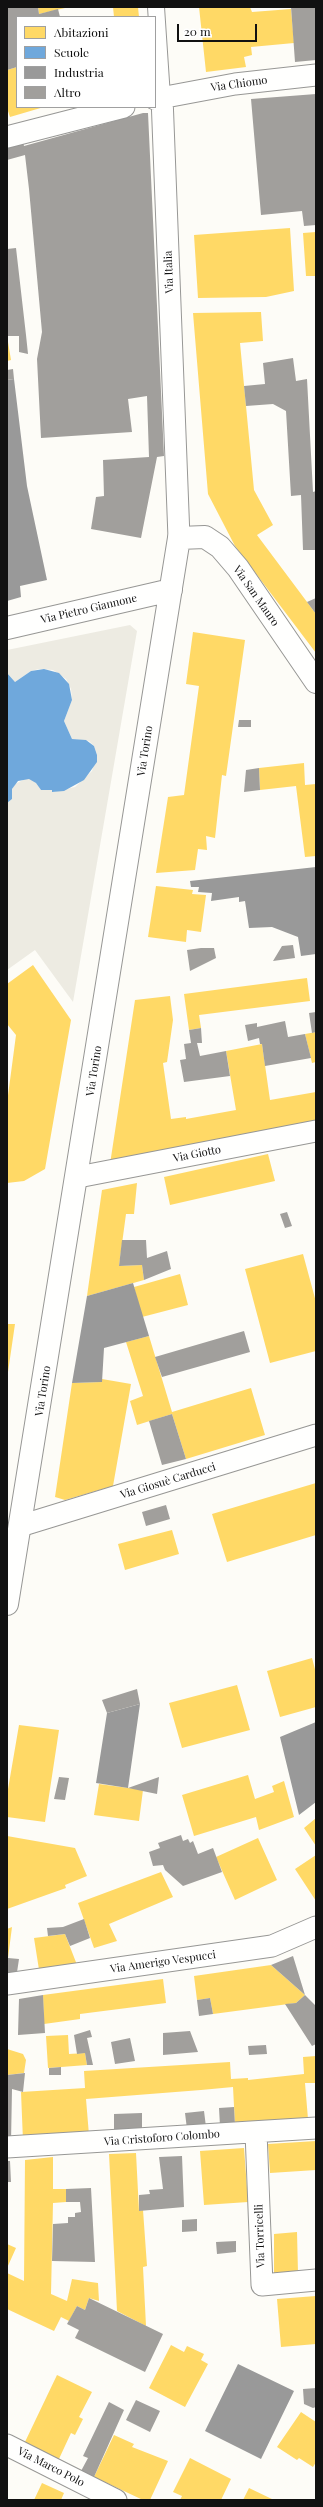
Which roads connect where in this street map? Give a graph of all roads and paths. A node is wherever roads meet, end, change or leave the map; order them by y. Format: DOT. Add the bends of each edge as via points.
graph roads {
  1 [pos="156,7"];
  2 [pos="316,75"];
  3 [pos="159,98"];
  4 [pos="120,108"];
  5 [pos="7,137"];
  6 [pos="179,538"];
  7 [pos="171,590"];
  8 [pos="7,628"];
  9 [pos="316,682"];
  10 [pos="316,1131"];
  11 [pos="78,1177"];
  12 [pos="316,1435"];
  13 [pos="20,1526"];
  14 [pos="7,1604"];
  15 [pos="316,1927"];
  16 [pos="7,1984"];
  17 [pos="316,2128"];
  18 [pos="256,2132"];
  19 [pos="7,2147"];
  20 [pos="316,2280"];
  21 [pos="7,2445"];
  22 [pos="116,2500"];
  1 -- 3 [label="street, Via Italia"];
  2 -- 3 [label="street, Via Chiomo" via="235,84"];
  3 -- 6 [label="street, Via Italia"];
  4 -- 5 [label="street"];
  6 -- 7 [label="street, Via Torino"];
  6 -- 9 [label="street, Via San Mauro" via="205,537 220,547 238,568"];
  7 -- 8 [label="street, Via Pietro Giannone"];
  7 -- 11 [label="street, Via Torino"];
  10 -- 11 [label="street, Via Giotto"];
  11 -- 13 [label="street, Via Torino"];
  12 -- 13 [label="street, Via Giosuè Carducci"];
  13 -- 14 [label="street, Via Torino"];
  15 -- 16 [label="street, Via Amerigo Vespucci" via="272,1946"];
  17 -- 18 [label="street, Via Cristoforo Colombo"];
  18 -- 19 [label="street, Via Cristoforo Colombo"];
  18 -- 20 [label="street, Via Torricelli" via="262,2285"];
  21 -- 22 [label="street, Via Marco Polo"];
}
